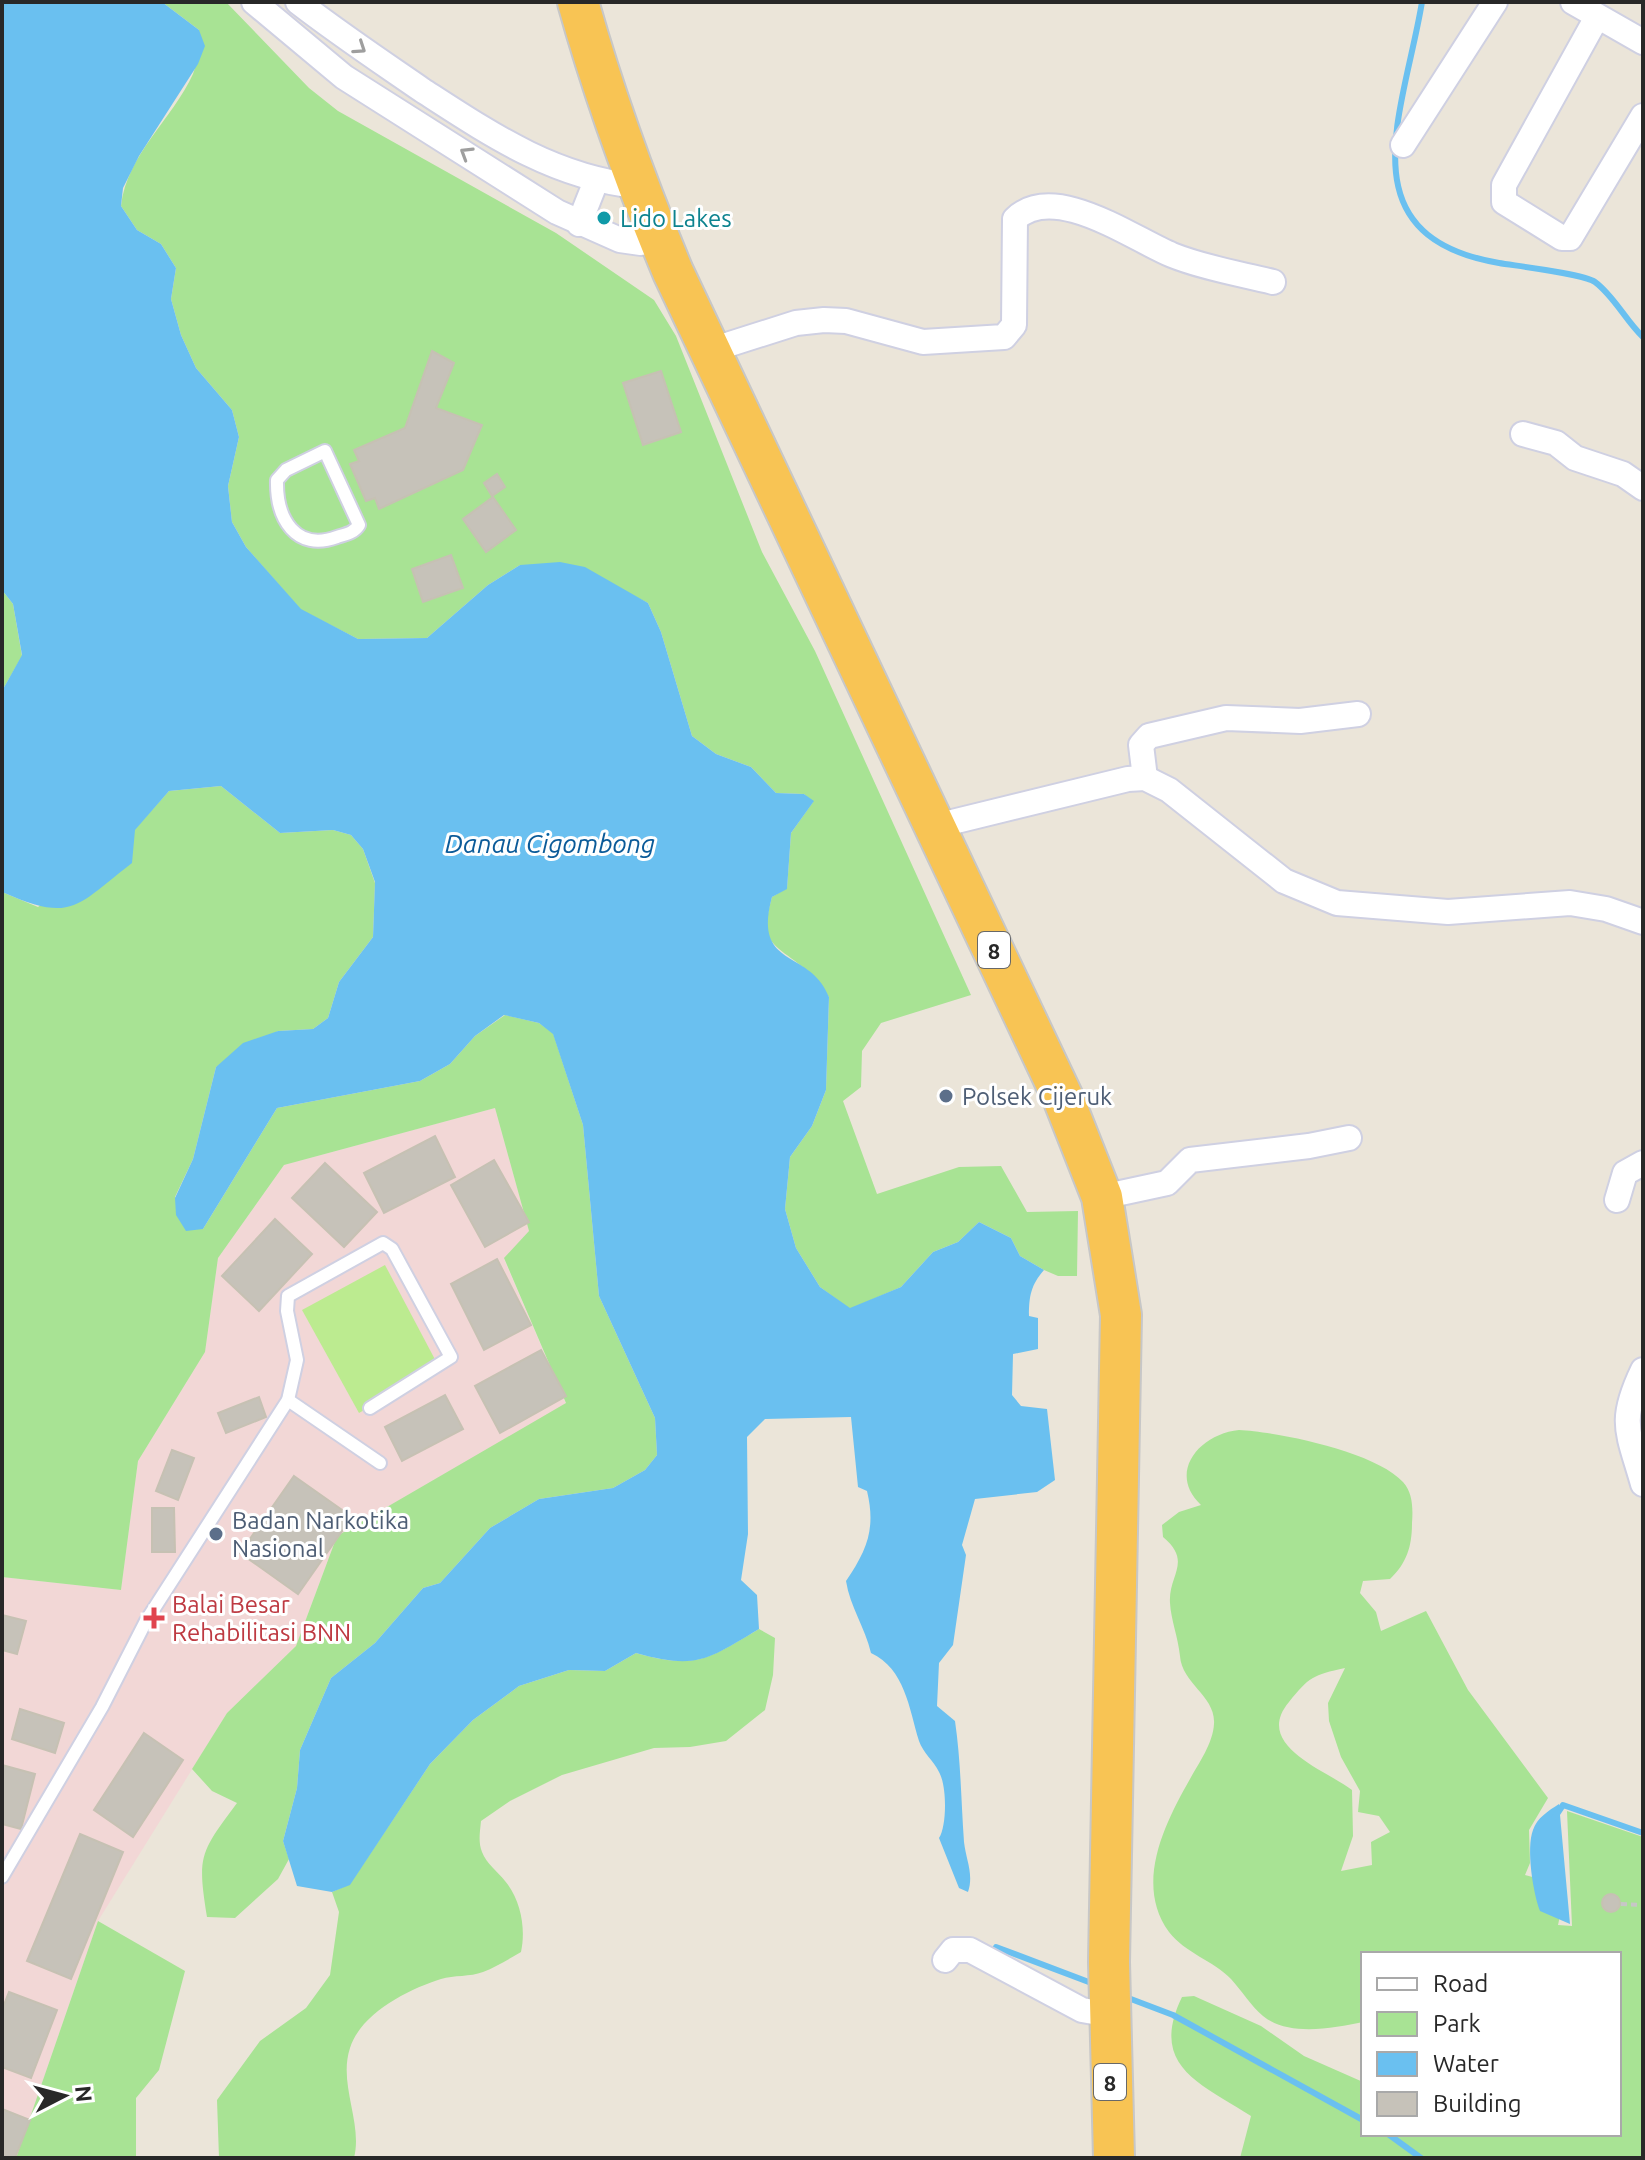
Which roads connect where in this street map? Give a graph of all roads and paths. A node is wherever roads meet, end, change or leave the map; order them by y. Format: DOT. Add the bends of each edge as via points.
graph roads {
  1 [pos="254,2"];
  2 [pos="298,2"];
  3 [pos="578,2"];
  4 [pos="1495,2"];
  5 [pos="1573,2"];
  6 [pos="1597,17"];
  7 [pos="1643,42"];
  8 [pos="1643,116"];
  9 [pos="1403,145"];
  10 [pos="530,157"];
  11 [pos="596,181"];
  12 [pos="514,184"];
  13 [pos="636,186"];
  14 [pos="579,224"];
  15 [pos="660,240"];
  16 [pos="1273,282"];
  17 [pos="708,351"];
  18 [pos="1523,434"];
  19 [pos="343,488"];
  20 [pos="1643,488"];
  21 [pos="1358,714"];
  22 [pos="1145,778"];
  23 [pos="936,826"];
  24 [pos="1643,922"];
  25 [pos="1349,1138"];
  26 [pos="1643,1163"];
  27 [pos="1102,1197"];
  28 [pos="1617,1200"];
  29 [pos="1643,1370"];
  30 [pos="288,1400"];
  31 [pos="370,1408"];
  32 [pos="380,1463"];
  33 [pos="1643,1484"];
  34 [pos="2,1877"];
  35 [pos="1621,1904"];
  36 [pos="1643,1905"];
  37 [pos="945,1960"];
  38 [pos="1110,2011"];
  39 [pos="1114,2158"];
  12 -- 1 [label="street, one-way" via="344,77"];
  2 -- 10 [label="street, one-way"];
  3 -- 13 [label="highway, 8"];
  4 -- 9 [label="street"];
  5 -- 6 [label="street"];
  6 -- 7 [label="street"];
  6 -- 8 [label="street" via="1504,185 1504,202 1570,238"];
  10 -- 11 [label="street"];
  10 -- 12 [label="street"];
  11 -- 13 [label="street"];
  11 -- 14 [label="street"];
  12 -- 14 [label="street"];
  13 -- 15 [label="highway, 8"];
  14 -- 15 [label="street" via="620,240"];
  15 -- 17 [label="highway, 8"];
  16 -- 17 [label="street" via="1183,259 1087,214 1036,206 1015,219 1014,325 1004,337 923,342 824,320 796,323"];
  17 -- 23 [label="highway, 8"];
  18 -- 20 [label="street" via="1556,443 1575,458 1623,474"];
  19 -- 19 [label="lane" via="358,528 324,542 298,538 279,499 281,474 325,451"];
  21 -- 22 [label="street" via="1300,721 1226,718 1149,736 1141,745"];
  22 -- 23 [label="street"];
  22 -- 24 [label="street" via="1169,790 1284,881 1337,903 1448,912 1570,903"];
  23 -- 27 [label="highway, 8" via="1063,1098"];
  25 -- 27 [label="street" via="1190,1160 1167,1183"];
  26 -- 28 [label="street" via="1625,1173"];
  27 -- 38 [label="highway, 8" via="1121,1315"];
  29 -- 33 [label="street" via="1626,1419"];
  30 -- 31 [label="lane" via="297,1360 288,1296 383,1243 392,1249 451,1357"];
  30 -- 32 [label="lane"];
  30 -- 34 [label="lane" via="146,1621"];
  35 -- 36 [label="path"];
  37 -- 38 [label="street" via="953,1950 970,1950 1082,2010"];
  38 -- 39 [label="highway, 8"];
}
